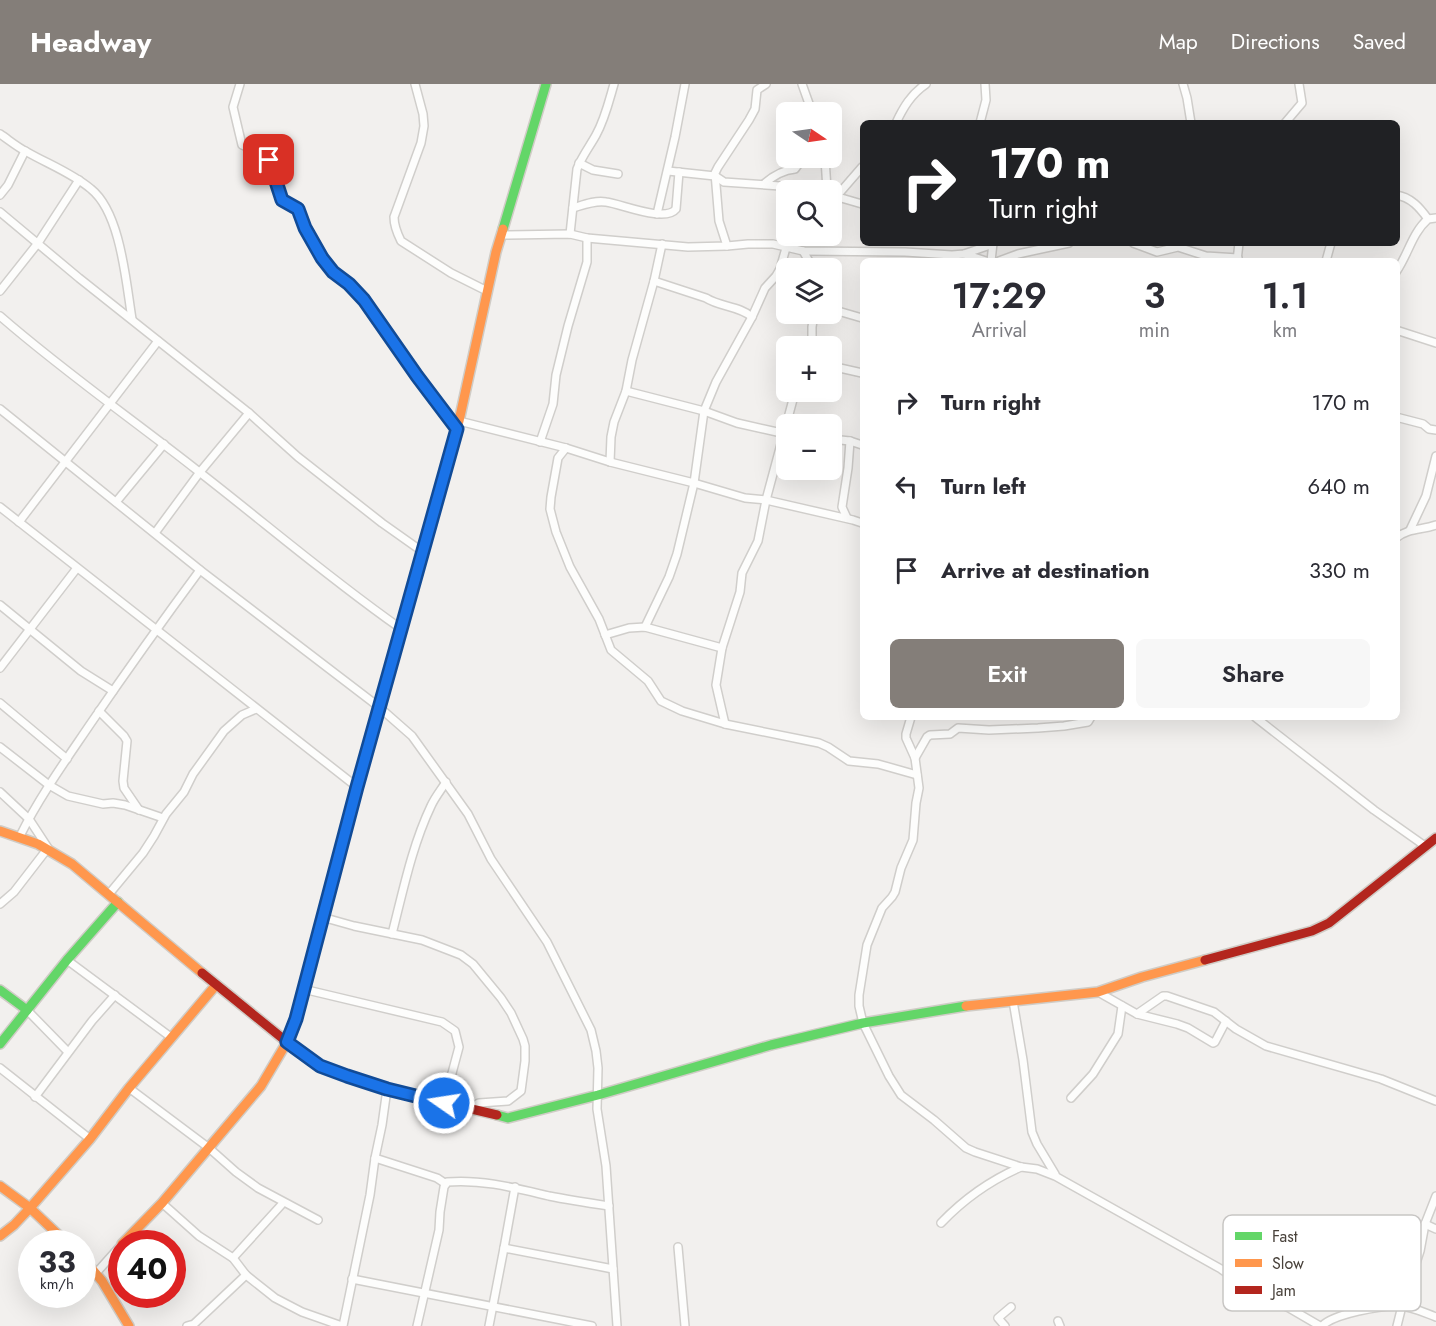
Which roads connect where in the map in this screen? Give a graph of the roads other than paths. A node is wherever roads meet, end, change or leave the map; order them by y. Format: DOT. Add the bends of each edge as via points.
graph roads {
  1 [pos="240,84"];
  2 [pos="415,84"];
  3 [pos="546,84"];
  4 [pos="614,84"];
  5 [pos="685,84"];
  6 [pos="766,84"];
  7 [pos="802,84"];
  8 [pos="926,84"];
  9 [pos="986,84"];
  10 [pos="1183,84"];
  11 [pos="1299,84"];
  12 [pos="808,102"];
  13 [pos="898,120"];
  14 [pos="981,120"];
  15 [pos="1191,120"];
  16 [pos="1288,120"];
  17 [pos="0,134"];
  18 [pos="25,151"];
  19 [pos="579,163"];
  20 [pos="796,168"];
  21 [pos="860,169"];
  22 [pos="668,171"];
  23 [pos="679,172"];
  24 [pos="618,174"];
  25 [pos="715,176"];
  26 [pos="79,180"];
  27 [pos="764,184"];
  28 [pos="776,185"];
  29 [pos="842,187"];
  30 [pos="0,195"];
  31 [pos="1400,196"];
  32 [pos="842,198"];
  33 [pos="860,203"];
  34 [pos="573,208"];
  35 [pos="0,212"];
  36 [pos="657,214"];
  37 [pos="1433,219"];
  38 [pos="570,234"];
  39 [pos="505,235"];
  40 [pos="587,238"];
  41 [pos="38,243"];
  42 [pos="662,244"];
  43 [pos="727,246"];
  44 [pos="987,246"];
  45 [pos="1055,246"];
  46 [pos="1141,246"];
  47 [pos="786,248"];
  48 [pos="803,251"];
  49 [pos="964,254"];
  50 [pos="807,258"];
  51 [pos="977,258"];
  52 [pos="1007,258"];
  53 [pos="1222,258"];
  54 [pos="1400,266"];
  55 [pos="654,280"];
  56 [pos="0,291"];
  57 [pos="487,291"];
  58 [pos="842,312"];
  59 [pos="0,316"];
  60 [pos="752,317"];
  61 [pos="860,317"];
  62 [pos="132,319"];
  63 [pos="1400,331"];
  64 [pos="158,341"];
  65 [pos="1436,343"];
  66 [pos="842,368"];
  67 [pos="860,373"];
  68 [pos="626,391"];
  69 [pos="110,403"];
  70 [pos="0,409"];
  71 [pos="704,411"];
  72 [pos="249,413"];
  73 [pos="1400,418"];
  74 [pos="458,425"];
  75 [pos="1436,430"];
  76 [pos="776,432"];
  77 [pos="842,440"];
  78 [pos="850,441"];
  79 [pos="540,442"];
  80 [pos="164,444"];
  81 [pos="860,444"];
  82 [pos="566,448"];
  83 [pos="1436,456"];
  84 [pos="66,462"];
  85 [pos="610,462"];
  86 [pos="776,465"];
  87 [pos="200,472"];
  88 [pos="694,483"];
  89 [pos="766,500"];
  90 [pos="116,502"];
  91 [pos="0,507"];
  92 [pos="847,518"];
  93 [pos="20,522"];
  94 [pos="860,522"];
  95 [pos="1436,525"];
  96 [pos="1410,530"];
  97 [pos="155,533"];
  98 [pos="1400,535"];
  99 [pos="423,552"];
  100 [pos="77,568"];
  101 [pos="200,570"];
  102 [pos="0,605"];
  103 [pos="645,627"];
  104 [pos="400,628"];
  105 [pos="30,629"];
  106 [pos="157,631"];
  107 [pos="605,635"];
  108 [pos="722,648"];
  109 [pos="0,668"];
  110 [pos="113,691"];
  111 [pos="0,704"];
  112 [pos="379,707"];
  113 [pos="256,709"];
  114 [pos="99,711"];
  115 [pos="910,720"];
  116 [pos="1089,720"];
  117 [pos="1259,720"];
  118 [pos="725,724"];
  119 [pos="0,747"];
  120 [pos="915,758"];
  121 [pos="67,759"];
  122 [pos="917,775"];
  123 [pos="446,782"];
  124 [pos="48,785"];
  125 [pos="357,787"];
  126 [pos="0,792"];
  127 [pos="140,810"];
  128 [pos="164,818"];
  129 [pos="29,819"];
  130 [pos="0,831"];
  131 [pos="20,836"];
  132 [pos="1436,838"];
  133 [pos="1425,846"];
  134 [pos="48,848"];
  135 [pos="109,894"];
  136 [pos="118,902"];
  137 [pos="0,904"];
  138 [pos="322,917"];
  139 [pos="392,934"];
  140 [pos="67,960"];
  141 [pos="216,985"];
  142 [pos="303,989"];
  143 [pos="0,990"];
  144 [pos="1098,992"];
  145 [pos="115,995"];
  146 [pos="1013,1001"];
  147 [pos="1122,1006"];
  148 [pos="27,1010"];
  149 [pos="1137,1014"];
  150 [pos="1226,1021"];
  151 [pos="863,1023"];
  152 [pos="172,1038"];
  153 [pos="287,1042"];
  154 [pos="0,1044"];
  155 [pos="68,1052"];
  156 [pos="0,1068"];
  157 [pos="129,1088"];
  158 [pos="387,1089"];
  159 [pos="598,1095"];
  160 [pos="35,1097"];
  161 [pos="1071,1098"];
  162 [pos="1436,1101"];
  163 [pos="444,1103"];
  164 [pos="467,1109"];
  165 [pos="90,1139"];
  166 [pos="209,1148"];
  167 [pos="375,1158"];
  168 [pos="1021,1167"];
  169 [pos="1055,1176"];
  170 [pos="446,1184"];
  171 [pos="0,1186"];
  172 [pos="515,1187"];
  173 [pos="1436,1196"];
  174 [pos="162,1203"];
  175 [pos="283,1203"];
  176 [pos="609,1206"];
  177 [pos="30,1208"];
  178 [pos="318,1220"];
  179 [pos="941,1223"];
  180 [pos="1425,1224"];
  181 [pos="1436,1229"];
  182 [pos="53,1230"];
  183 [pos="136,1230"];
  184 [pos="0,1236"];
  185 [pos="1421,1246"];
  186 [pos="678,1247"];
  187 [pos="504,1248"];
  188 [pos="233,1258"];
  189 [pos="108,1260"];
  190 [pos="613,1269"];
  191 [pos="1223,1270"];
  192 [pos="97,1272"];
  193 [pos="246,1275"];
  194 [pos="352,1279"];
  195 [pos="424,1294"];
  196 [pos="492,1307"];
  197 [pos="1011,1307"];
  198 [pos="1294,1311"];
  199 [pos="1364,1311"];
  200 [pos="1401,1311"];
  201 [pos="1417,1311"];
  202 [pos="1436,1317"];
  203 [pos="129,1326"];
  204 [pos="187,1326"];
  205 [pos="343,1326"];
  206 [pos="417,1326"];
  207 [pos="489,1326"];
  208 [pos="592,1326"];
  209 [pos="617,1326"];
  210 [pos="686,1326"];
  211 [pos="1005,1326"];
  212 [pos="1321,1326"];
  213 [pos="1397,1326"];
  1 -- 74 [label="street" via="233,107 242,145 269,160 282,200 298,209 322,258 364,300 417,376"];
  2 -- 57 [label="street" via="424,126 394,217 397,233 401,241"];
  3 -- 57 [label="street"];
  4 -- 19 [label="street" via="597,134"];
  5 -- 22 [label="street"];
  6 -- 25 [label="street" via="757,90 755,109"];
  7 -- 12 [label="street"];
  8 -- 13 [label="street" via="909,100"];
  9 -- 14 [label="street"];
  10 -- 15 [label="street"];
  11 -- 16 [label="street" via="1302,103"];
  17 -- 18 [label="street"];
  18 -- 26 [label="street"];
  18 -- 30 [label="street"];
  19 -- 24 [label="street"];
  19 -- 34 [label="street"];
  20 -- 27 [label="street" via="773,176"];
  21 -- 29 [label="street"];
  22 -- 23 [label="street"];
  22 -- 36 [label="street"];
  23 -- 25 [label="street"];
  23 -- 36 [label="street" via="676,209 670,214"];
  25 -- 27 [label="street" via="724,182"];
  25 -- 43 [label="street" via="719,221"];
  26 -- 41 [label="street"];
  26 -- 62 [label="street" via="107,208 123,263"];
  27 -- 28 [label="street"];
  31 -- 37 [label="street"];
  32 -- 33 [label="street"];
  34 -- 36 [label="street" via="606,202"];
  34 -- 38 [label="street"];
  35 -- 41 [label="street"];
  37 -- 54 [label="street" via="1422,225"];
  38 -- 39 [label="street"];
  38 -- 40 [label="street"];
  40 -- 42 [label="street"];
  40 -- 79 [label="street" via="587,262"];
  41 -- 56 [label="street"];
  41 -- 62 [label="street"];
  42 -- 43 [label="street"];
  42 -- 55 [label="street"];
  43 -- 47 [label="street" via="748,243"];
  44 -- 49 [label="street"];
  45 -- 52 [label="street"];
  46 -- 53 [label="street" via="1157,252 1178,247"];
  47 -- 48 [label="street"];
  47 -- 60 [label="street" via="780,269 765,288"];
  48 -- 49 [label="street"];
  48 -- 50 [label="street"];
  49 -- 51 [label="street"];
  55 -- 60 [label="street" via="742,310"];
  55 -- 68 [label="street"];
  57 -- 74 [label="street"];
  58 -- 61 [label="street"];
  59 -- 69 [label="street"];
  60 -- 71 [label="street"];
  62 -- 64 [label="street"];
  63 -- 65 [label="street"];
  64 -- 69 [label="street"];
  64 -- 72 [label="street"];
  66 -- 67 [label="street"];
  68 -- 71 [label="street"];
  68 -- 85 [label="street" via="614,422"];
  69 -- 80 [label="street"];
  69 -- 84 [label="street"];
  70 -- 84 [label="street"];
  71 -- 76 [label="street"];
  71 -- 88 [label="street"];
  72 -- 87 [label="street"];
  72 -- 99 [label="street" via="298,457"];
  73 -- 75 [label="street"];
  74 -- 79 [label="street"];
  74 -- 99 [label="street"];
  77 -- 78 [label="street"];
  78 -- 81 [label="street"];
  78 -- 92 [label="street" via="842,507"];
  79 -- 82 [label="street"];
  80 -- 87 [label="street"];
  80 -- 90 [label="street"];
  82 -- 85 [label="street"];
  82 -- 107 [label="street" via="558,458 550,509 570,567"];
  83 -- 96 [label="street" via="1426,496"];
  84 -- 90 [label="street"];
  84 -- 93 [label="street"];
  85 -- 88 [label="street"];
  86 -- 89 [label="street"];
  87 -- 97 [label="street"];
  87 -- 104 [label="street"];
  88 -- 89 [label="street"];
  88 -- 103 [label="street" via="669,578"];
  89 -- 92 [label="street"];
  89 -- 108 [label="street" via="758,541 742,573"];
  90 -- 97 [label="street"];
  91 -- 93 [label="street"];
  92 -- 94 [label="street"];
  93 -- 100 [label="street"];
  95 -- 96 [label="street"];
  96 -- 98 [label="street"];
  97 -- 101 [label="street"];
  99 -- 104 [label="street"];
  100 -- 105 [label="street"];
  100 -- 106 [label="street"];
  101 -- 106 [label="street"];
  101 -- 112 [label="street"];
  102 -- 105 [label="street"];
  103 -- 107 [label="street"];
  103 -- 108 [label="street"];
  104 -- 112 [label="street"];
  105 -- 109 [label="street"];
  105 -- 110 [label="street" via="81,671"];
  106 -- 110 [label="street"];
  106 -- 113 [label="street"];
  107 -- 118 [label="street" via="611,650 648,681 661,701"];
  108 -- 118 [label="street" via="716,685"];
  110 -- 114 [label="street"];
  111 -- 121 [label="street"];
  112 -- 123 [label="street" via="412,736"];
  112 -- 125 [label="street"];
  113 -- 125 [label="street"];
  113 -- 128 [label="street" via="224,731"];
  114 -- 121 [label="street"];
  114 -- 127 [label="street" via="127,741 124,788"];
  115 -- 120 [label="street" via="906,738"];
  116 -- 120 [label="street" via="1064,726 958,728 950,734 927,737"];
  117 -- 133 [label="street"];
  118 -- 122 [label="street" via="819,743 849,761"];
  119 -- 124 [label="street"];
  120 -- 122 [label="street"];
  121 -- 124 [label="street"];
  122 -- 151 [label="street" via="913,840 895,892 882,908 867,945 859,995"];
  123 -- 139 [label="street" via="420,830"];
  123 -- 159 [label="street" via="491,859 547,942 591,1030"];
  124 -- 127 [label="street" via="71,797"];
  124 -- 129 [label="street"];
  125 -- 138 [label="street"];
  126 -- 129 [label="street"];
  127 -- 128 [label="street"];
  128 -- 135 [label="street" via="143,853"];
  129 -- 131 [label="street"];
  129 -- 134 [label="street"];
  130 -- 131 [label="street"];
  131 -- 134 [label="street"];
  132 -- 133 [label="street"];
  133 -- 144 [label="street" via="1329,922 1312,931"];
  134 -- 135 [label="street"];
  134 -- 137 [label="street"];
  135 -- 136 [label="street"];
  136 -- 140 [label="street"];
  136 -- 141 [label="street"];
  138 -- 139 [label="street"];
  138 -- 142 [label="street"];
  139 -- 164 [label="street" via="441,946 473,964 511,1013 523,1039 525,1062 519,1093 508,1101 479,1103"];
  140 -- 145 [label="street"];
  140 -- 148 [label="street"];
  141 -- 152 [label="street"];
  141 -- 153 [label="street"];
  142 -- 153 [label="street"];
  142 -- 163 [label="street" via="442,1022 452,1028 459,1047"];
  143 -- 148 [label="street"];
  144 -- 146 [label="street"];
  144 -- 147 [label="street"];
  145 -- 152 [label="street"];
  145 -- 155 [label="street"];
  146 -- 151 [label="street"];
  146 -- 169 [label="street" via="1032,1132"];
  147 -- 149 [label="street"];
  147 -- 161 [label="street" via="1118,1034 1093,1074"];
  148 -- 154 [label="street"];
  148 -- 155 [label="street"];
  149 -- 150 [label="street" via="1164,996 1214,1012"];
  149 -- 150 [label="street" via="1188,1028 1213,1042"];
  150 -- 162 [label="street" via="1266,1046 1381,1079"];
  151 -- 159 [label="street" via="740,1053"];
  151 -- 168 [label="street" via="901,1095 966,1148"];
  152 -- 157 [label="street"];
  153 -- 158 [label="street" via="320,1066"];
  153 -- 166 [label="street" via="261,1086"];
  155 -- 160 [label="street"];
  156 -- 160 [label="street"];
  157 -- 165 [label="street"];
  157 -- 166 [label="street"];
  158 -- 163 [label="street"];
  158 -- 167 [label="street"];
  159 -- 164 [label="street" via="508,1118"];
  159 -- 176 [label="street"];
  160 -- 165 [label="street"];
  163 -- 164 [label="street"];
  165 -- 177 [label="street"];
  166 -- 174 [label="street"];
  166 -- 175 [label="street"];
  167 -- 170 [label="street"];
  167 -- 194 [label="street"];
  168 -- 169 [label="street"];
  168 -- 179 [label="street" via="988,1185"];
  169 -- 191 [label="street"];
  170 -- 172 [label="street" via="473,1182"];
  170 -- 195 [label="street"];
  171 -- 177 [label="street"];
  172 -- 176 [label="street"];
  172 -- 187 [label="street"];
  173 -- 180 [label="street"];
  174 -- 183 [label="street"];
  174 -- 188 [label="street" via="199,1236"];
  175 -- 178 [label="street"];
  175 -- 188 [label="street"];
  176 -- 190 [label="street"];
  177 -- 182 [label="street"];
  177 -- 184 [label="street"];
  180 -- 181 [label="street"];
  180 -- 185 [label="street"];
  186 -- 210 [label="street"];
  187 -- 190 [label="street"];
  187 -- 196 [label="street"];
  188 -- 193 [label="street"];
  189 -- 192 [label="street"];
  190 -- 209 [label="street"];
  192 -- 203 [label="street"];
  193 -- 204 [label="street" via="194,1324"];
  193 -- 205 [label="street" via="275,1298"];
  194 -- 195 [label="street"];
  194 -- 205 [label="street"];
  195 -- 196 [label="street"];
  195 -- 206 [label="street"];
  196 -- 207 [label="street"];
  196 -- 208 [label="street"];
  197 -- 211 [label="street" via="998,1318"];
  198 -- 212 [label="street"];
  199 -- 212 [label="street" via="1335,1317"];
  200 -- 213 [label="street"];
  201 -- 202 [label="street"];
}
